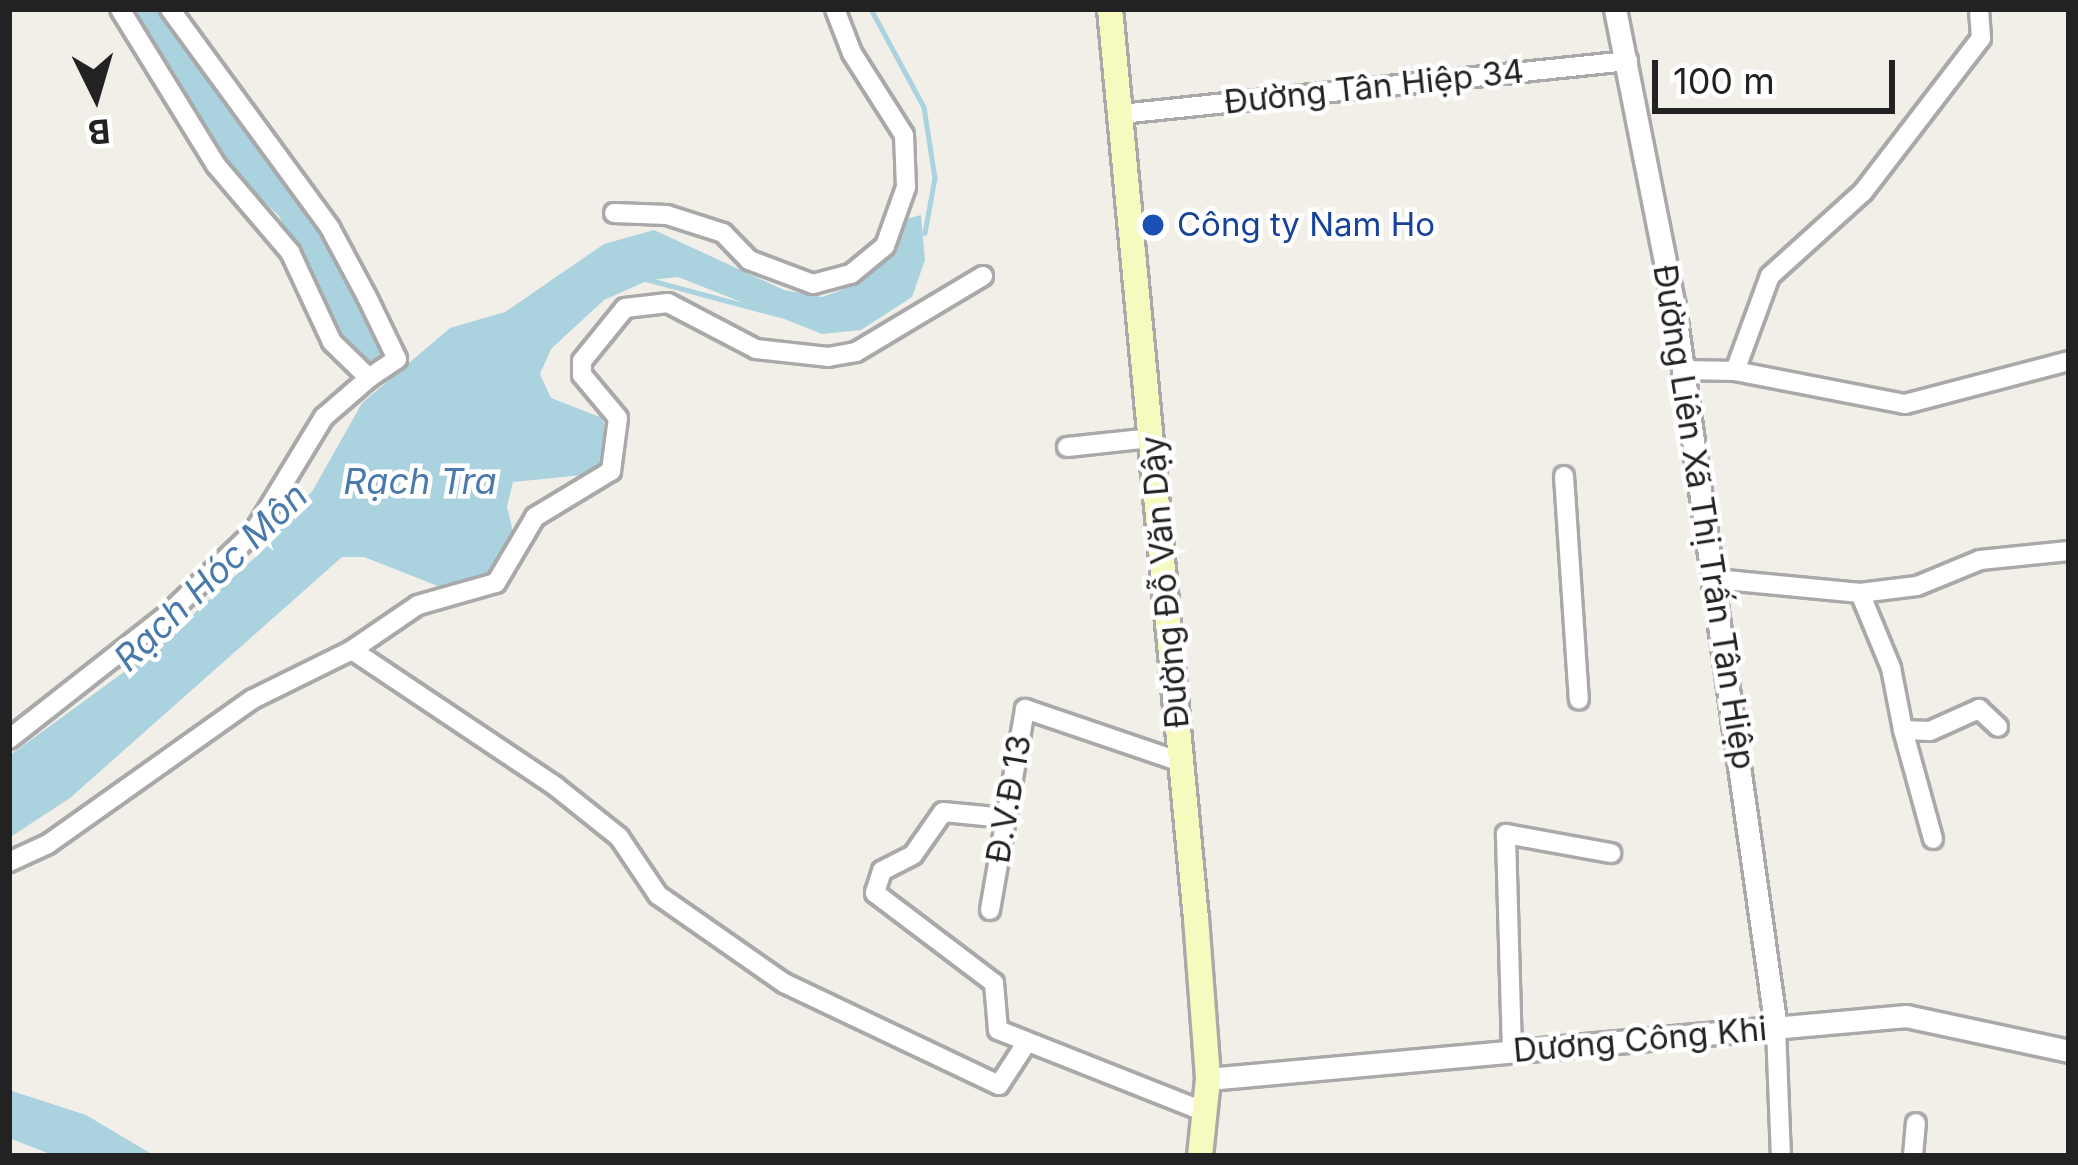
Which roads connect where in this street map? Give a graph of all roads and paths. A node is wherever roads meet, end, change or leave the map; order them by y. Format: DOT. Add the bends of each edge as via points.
graph roads {
  1 [pos="120,9"];
  2 [pos="170,9"];
  3 [pos="835,9"];
  4 [pos="1110,9"];
  5 [pos="1615,9"];
  6 [pos="1979,9"];
  7 [pos="1628,61"];
  8 [pos="1121,114"];
  9 [pos="614,213"];
  10 [pos="983,276"];
  11 [pos="2069,361"];
  12 [pos="1684,370"];
  13 [pos="1735,370"];
  14 [pos="369,378"];
  15 [pos="1151,438"];
  16 [pos="1067,447"];
  17 [pos="1564,476"];
  18 [pos="2069,551"];
  19 [pos="1715,579"];
  20 [pos="1860,593"];
  21 [pos="352,650"];
  22 [pos="1580,698"];
  23 [pos="1998,728"];
  24 [pos="1903,730"];
  25 [pos="9,739"];
  26 [pos="1181,762"];
  27 [pos="1005,818"];
  28 [pos="1933,838"];
  29 [pos="1611,853"];
  30 [pos="9,862"];
  31 [pos="990,910"];
  32 [pos="1776,1028"];
  33 [pos="1027,1042"];
  34 [pos="1511,1052"];
  35 [pos="2069,1052"];
  36 [pos="1208,1079"];
  37 [pos="1204,1112"];
  38 [pos="1916,1123"];
  39 [pos="1200,1156"];
  40 [pos="1781,1156"];
  41 [pos="1913,1156"];
  1 -- 14 [label="street" via="216,165 290,252 332,342"];
  2 -- 14 [label="street" via="329,228 368,296 398,359"];
  3 -- 9 [label="street" via="904,135 906,187 885,246 851,274 813,284 749,260 722,233 667,214"];
  4 -- 8 [label="main road, Đường Đỗ Văn Dậy"];
  5 -- 7 [label="street, Đường Liên Xã Thị Trấn Tân Hiệp"];
  6 -- 13 [label="street" via="1981,38 1862,192 1770,276"];
  7 -- 8 [label="street, Đường Tân Hiệp 34"];
  7 -- 12 [label="street, Đường Liên Xã Thị Trấn Tân Hiệp"];
  8 -- 15 [label="main road, Đường Đỗ Văn Dậy"];
  10 -- 21 [label="street" via="856,352 828,357 756,350 668,303 625,308 582,362 582,375 619,418 610,471 535,517 496,583 418,605"];
  11 -- 13 [label="street" via="1905,404"];
  12 -- 13 [label="street"];
  12 -- 19 [label="street, Đường Liên Xã Thị Trấn Tân Hiệp"];
  14 -- 25 [label="street" via="324,416 254,532 98,673"];
  15 -- 16 [label="street"];
  15 -- 26 [label="main road, Đường Đỗ Văn Dậy"];
  17 -- 22 [label="street"];
  18 -- 20 [label="street" via="1980,560 1917,586"];
  19 -- 20 [label="street"];
  19 -- 32 [label="street, Đường Liên Xã Thị Trấn Tân Hiệp"];
  20 -- 24 [label="street" via="1891,668"];
  21 -- 30 [label="street" via="253,699 48,844"];
  21 -- 33 [label="street" via="554,786 619,837 658,896 784,983 999,1085"];
  23 -- 24 [label="street" via="1979,709 1930,731"];
  24 -- 28 [label="street"];
  26 -- 27 [label="street, Đ.V.Đ 13" via="1025,709"];
  26 -- 36 [label="main road, Đường Đỗ Văn Dậy"];
  27 -- 31 [label="street, Đ.V.Đ 13"];
  27 -- 33 [label="street" via="943,812 913,855 883,871 874,887 994,983 995,1027"];
  29 -- 34 [label="street" via="1506,834"];
  32 -- 34 [label="street, Dương Công Khi"];
  32 -- 35 [label="street, Dương Công Khi" via="1906,1016"];
  32 -- 40 [label="street"];
  33 -- 37 [label="street"];
  34 -- 36 [label="street, Dương Công Khi"];
  36 -- 37 [label="main road, Đường Đỗ Văn Dậy"];
  37 -- 39 [label="main road, Đường Đỗ Văn Dậy"];
  38 -- 41 [label="street"];
}
